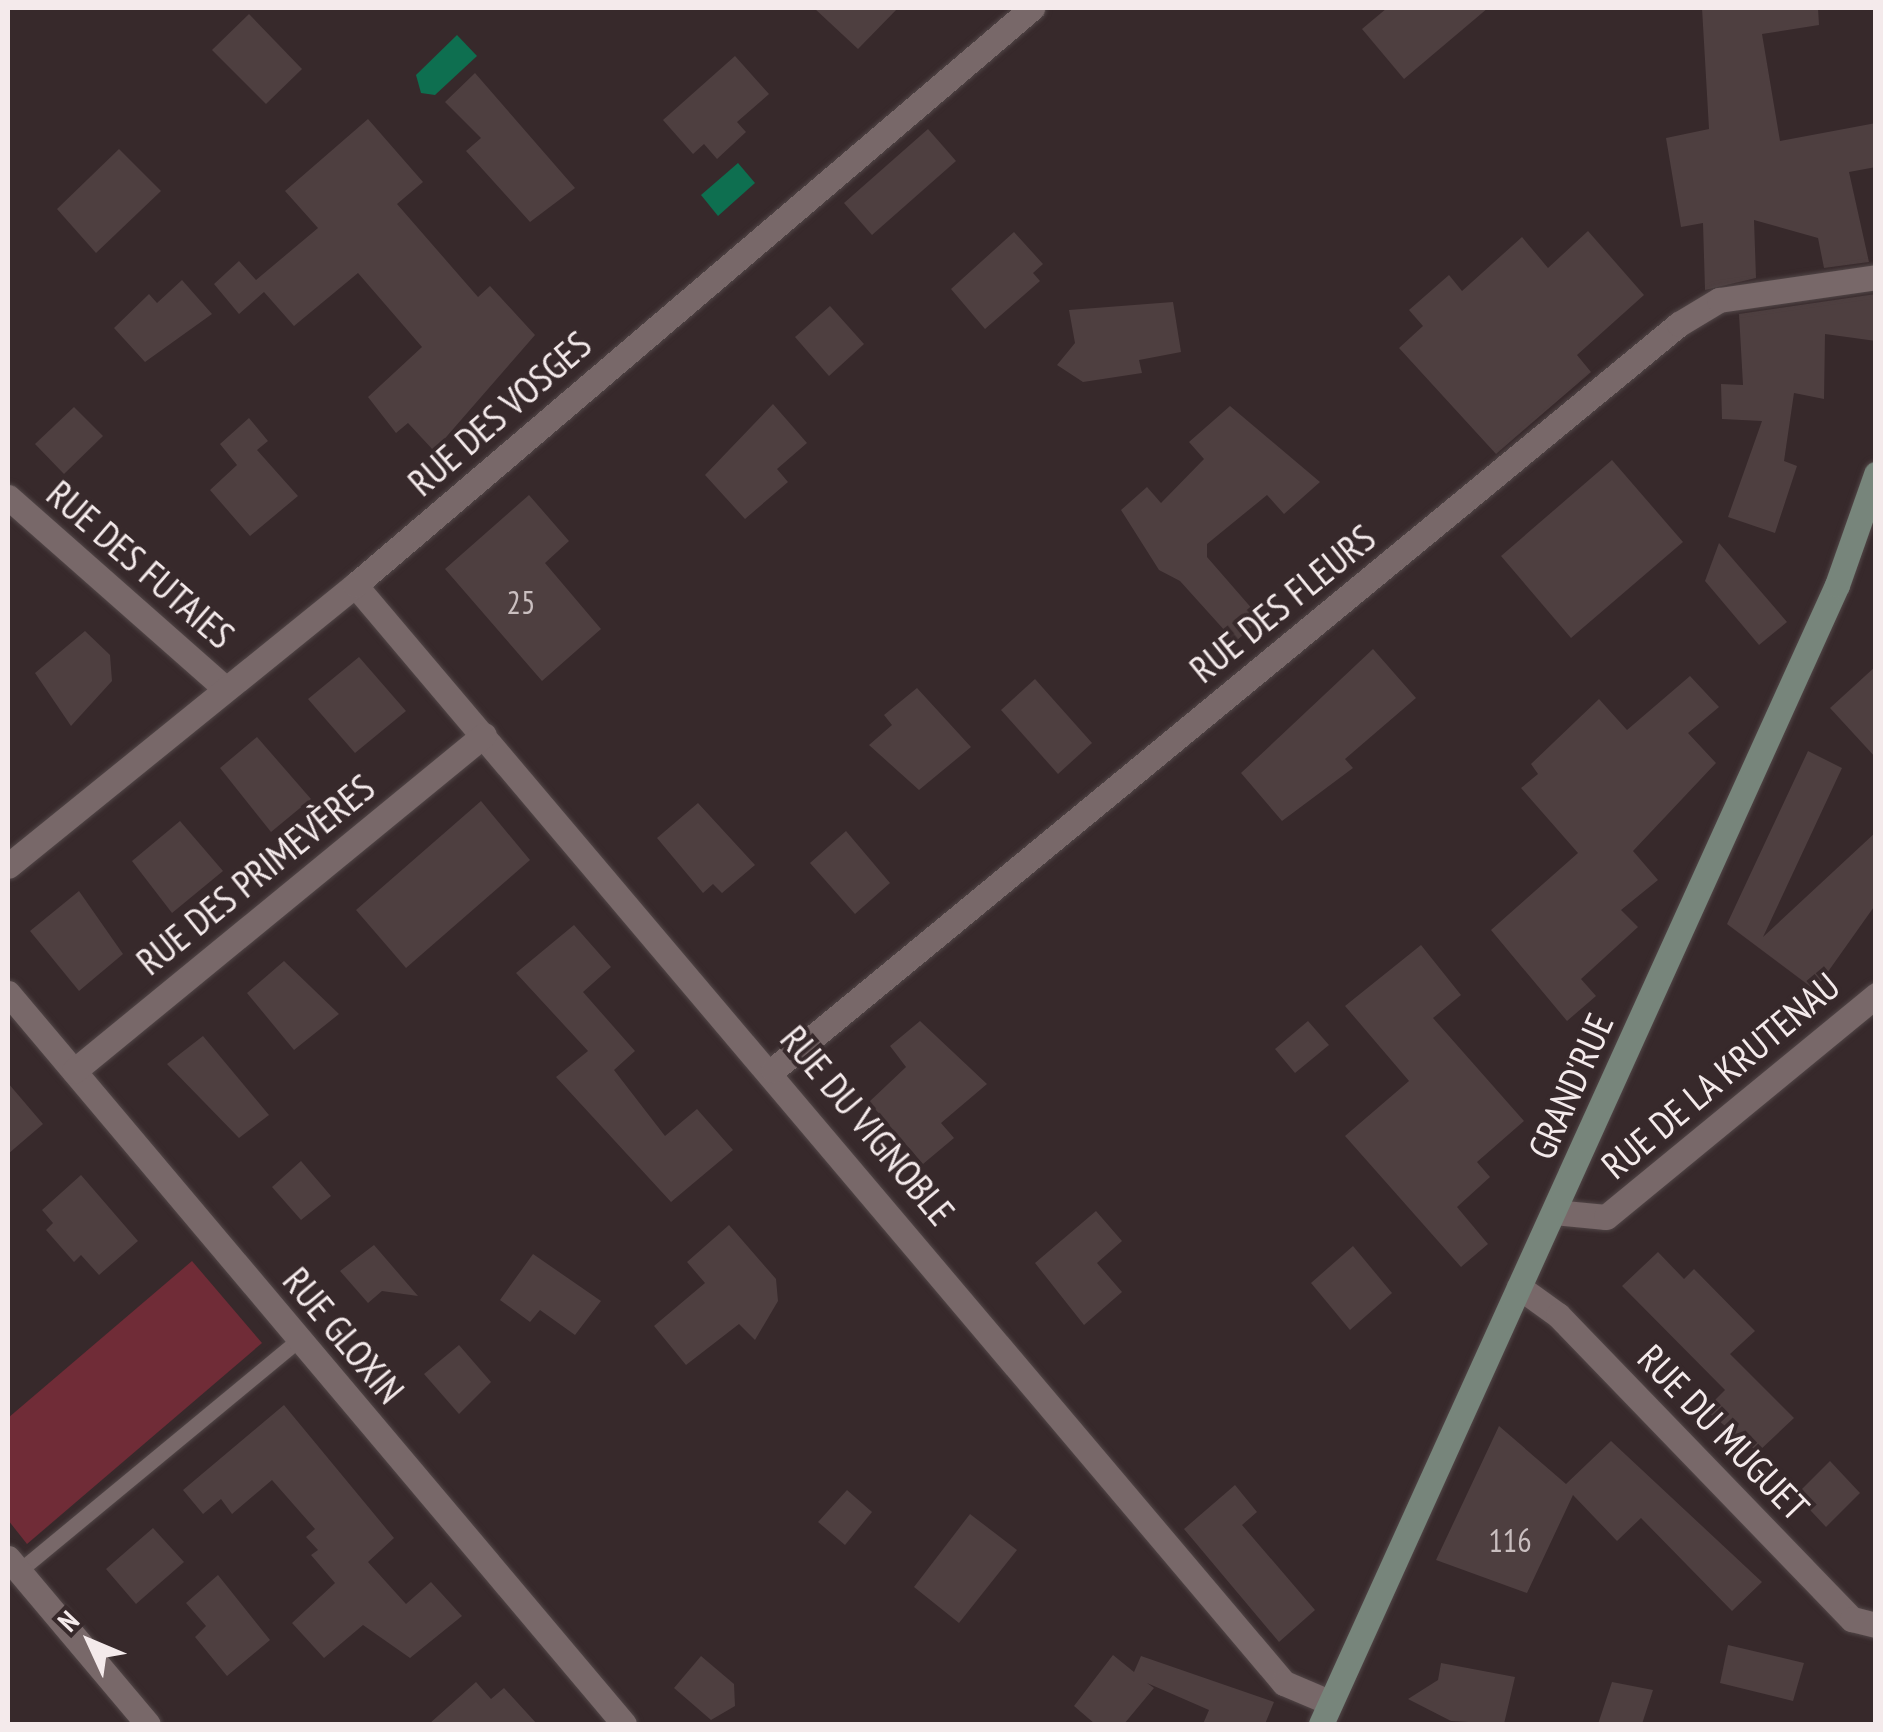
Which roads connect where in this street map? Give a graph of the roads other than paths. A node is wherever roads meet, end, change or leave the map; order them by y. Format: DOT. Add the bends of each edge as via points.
graph roads {
  1 [pos="1028,8"];
  2 [pos="1876,278"];
  3 [pos="1876,474"];
  4 [pos="8,497"];
  5 [pos="355,585"];
  6 [pos="226,688"];
  7 [pos="484,735"];
  8 [pos="8,866"];
  9 [pos="8,994"];
  10 [pos="1876,995"];
  11 [pos="774,1070"];
  12 [pos="74,1071"];
  13 [pos="1554,1212"];
  14 [pos="1519,1287"];
  15 [pos="300,1339"];
  16 [pos="13,1565"];
  17 [pos="1876,1625"];
  18 [pos="1325,1713"];
  19 [pos="148,1724"];
  20 [pos="624,1724"];
  1 -- 5 [label="street, RUE DES VOSGES"];
  2 -- 11 [label="street, RUE DES FLEURS" via="1719,300 1680,324"];
  3 -- 13 [label="street, GRAND'RUE" via="1837,586"];
  4 -- 6 [label="street, RUE DES FUTAIES"];
  5 -- 6 [label="street, RUE DES VOSGES"];
  5 -- 7 [label="street, RUE DU VIGNOBLE"];
  6 -- 8 [label="street, RUE DES VOSGES"];
  7 -- 11 [label="street, RUE DU VIGNOBLE"];
  7 -- 12 [label="street, RUE DES PRIMEVÈRES"];
  9 -- 12 [label="street, RUE GLOXIN"];
  10 -- 13 [label="street, RUE DE LA KRUTENAU" via="1606,1217"];
  11 -- 18 [label="street, RUE DU VIGNOBLE" via="1284,1683"];
  12 -- 15 [label="street, RUE GLOXIN"];
  13 -- 14 [label="street, GRAND'RUE"];
  14 -- 17 [label="street, RUE DU MUGUET" via="1558,1315 1852,1618"];
  14 -- 18 [label="street, GRAND'RUE"];
  15 -- 16 [label="lane"];
  15 -- 20 [label="street, RUE GLOXIN"];
  16 -- 19 [label="street"];
}
